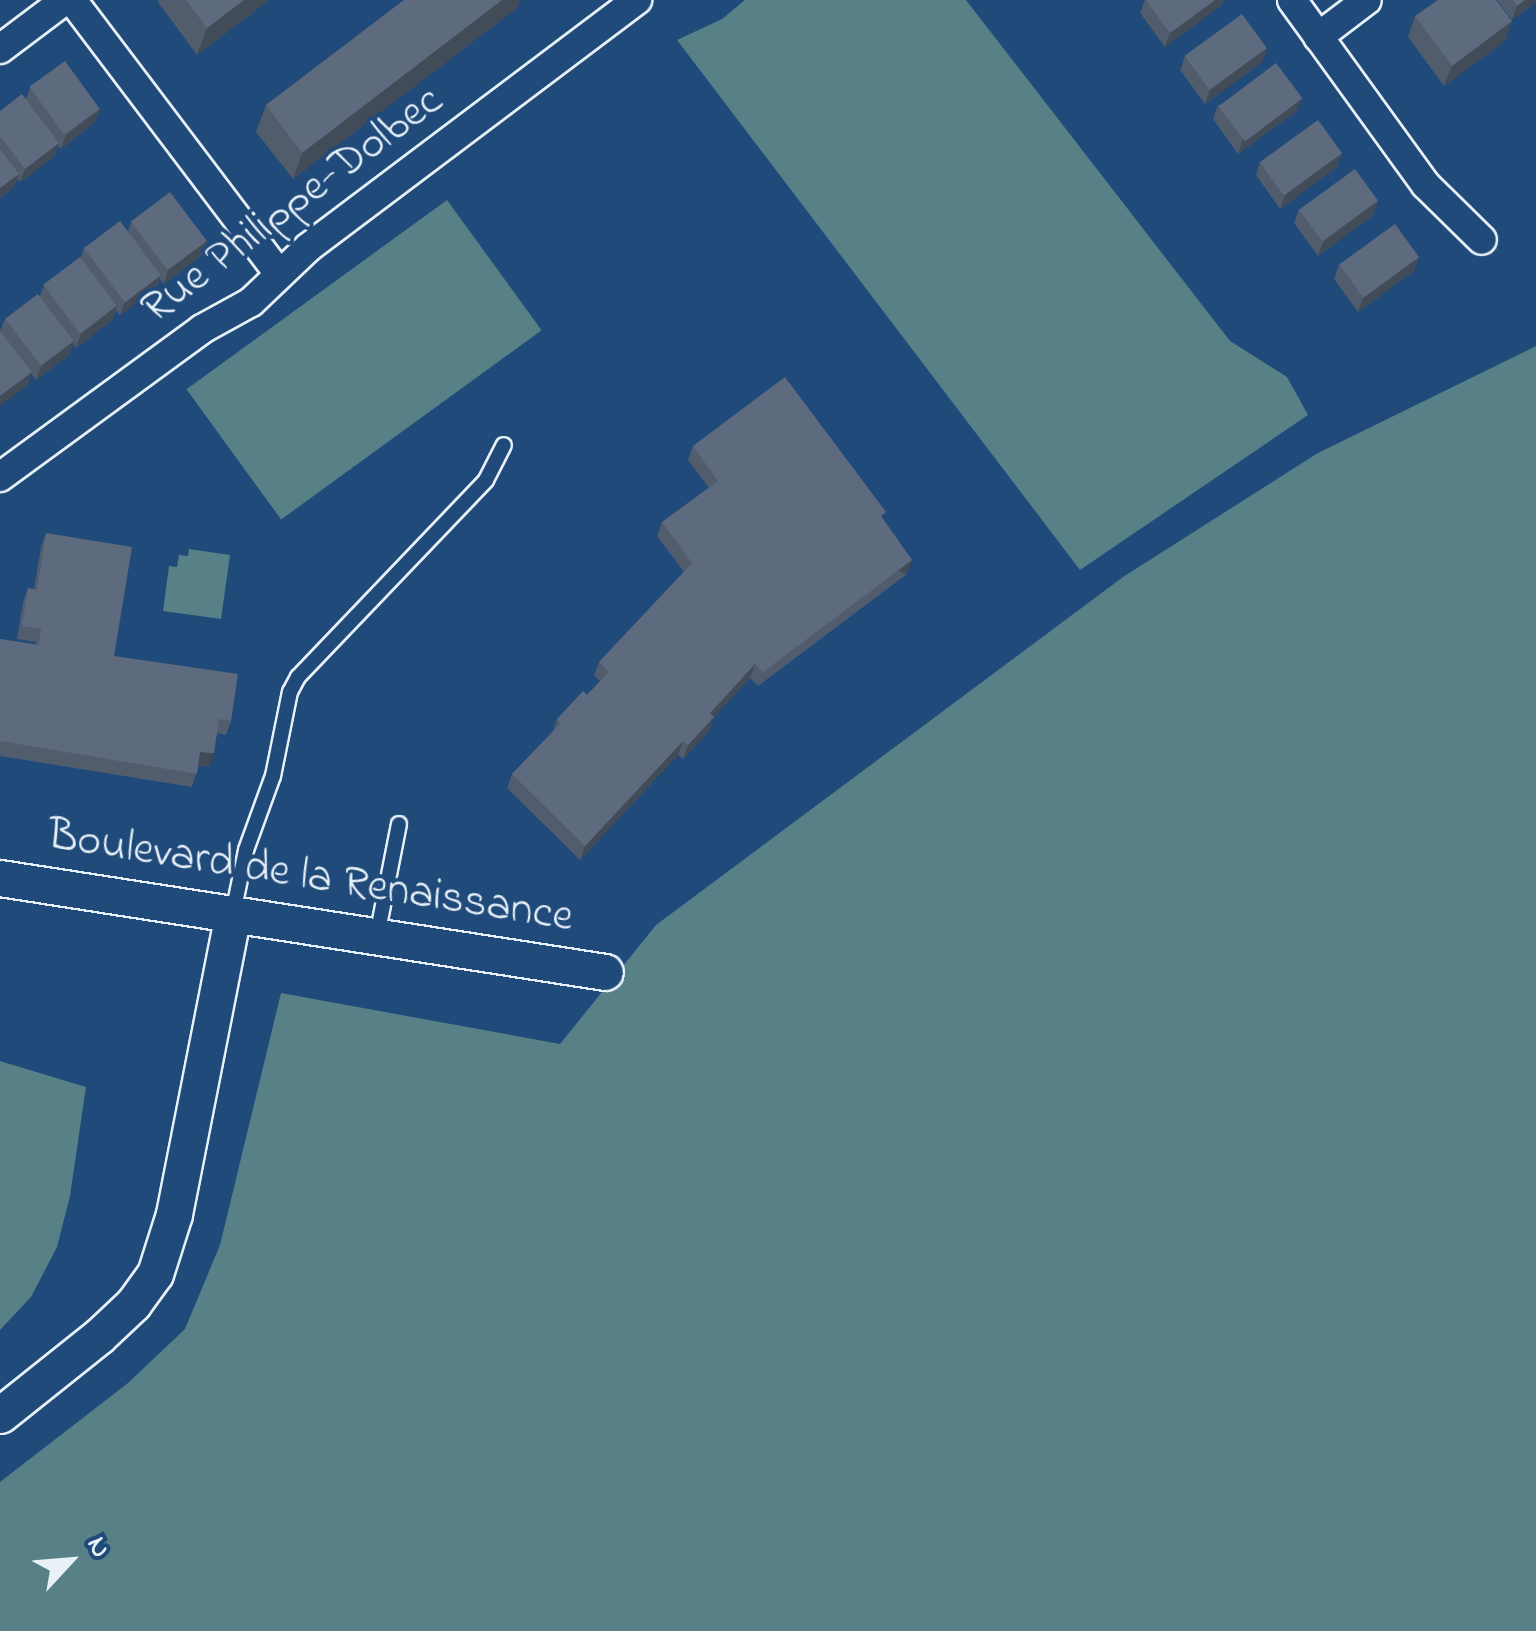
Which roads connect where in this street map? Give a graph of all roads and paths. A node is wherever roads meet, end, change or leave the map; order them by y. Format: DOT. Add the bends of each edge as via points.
graph roads {
  1 [pos="68,0"];
  2 [pos="637,0"];
  3 [pos="1292,0"];
  4 [pos="1367,0"];
  5 [pos="1318,36"];
  6 [pos="0,49"];
  7 [pos="1482,240"];
  8 [pos="278,274"];
  9 [pos="504,445"];
  10 [pos="0,478"];
  11 [pos="399,824"];
  12 [pos="0,878"];
  13 [pos="233,914"];
  14 [pos="377,936"];
  15 [pos="605,972"];
  16 [pos="0,1415"];
  1 -- 6 [label="street"];
  1 -- 8 [label="street"];
  2 -- 8 [label="street, Rue Philippe-Dolbec"];
  3 -- 5 [label="street"];
  4 -- 5 [label="street"];
  5 -- 7 [label="street" via="1426,185"];
  8 -- 10 [label="street, Rue Philippe-Dolbec" via="252,302 202,329"];
  9 -- 13 [label="lane" via="486,480 298,676"];
  11 -- 14 [label="lane"];
  12 -- 13 [label="street, Boulevard de la Renaissance"];
  13 -- 14 [label="street, Boulevard de la Renaissance"];
  13 -- 16 [label="street" via="174,1214 155,1274 100,1336"];
  14 -- 15 [label="street, Boulevard de la Renaissance"];
}
